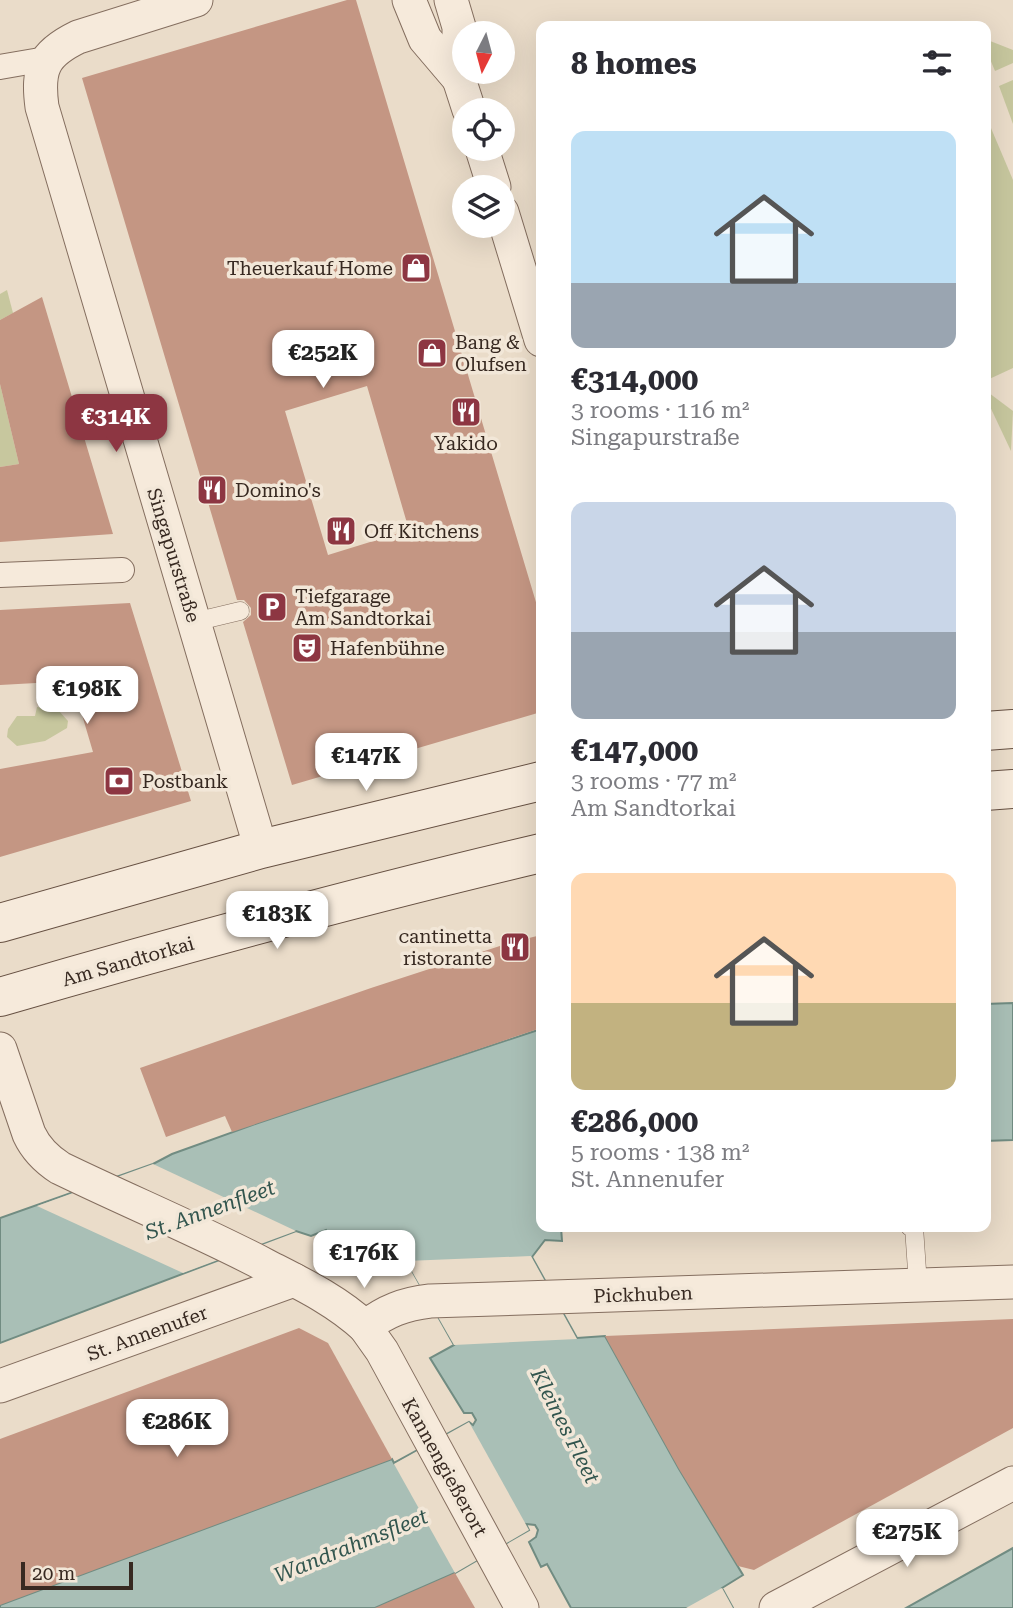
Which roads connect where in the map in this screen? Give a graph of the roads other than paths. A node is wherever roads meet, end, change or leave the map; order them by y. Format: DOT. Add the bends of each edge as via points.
graph roads {
  1 [pos="196,0"];
  2 [pos="409,0"];
  3 [pos="451,0"];
  4 [pos="457,21"];
  5 [pos="46,60"];
  6 [pos="0,67"];
  7 [pos="452,71"];
  8 [pos="510,238"];
  9 [pos="536,324"];
  10 [pos="122,570"];
  11 [pos="0,575"];
  12 [pos="240,611"];
  13 [pos="194,622"];
  14 [pos="1013,729"];
  15 [pos="991,731"];
  16 [pos="536,782"];
  17 [pos="1013,789"];
  18 [pos="991,791"];
  19 [pos="261,849"];
  20 [pos="536,854"];
  21 [pos="0,923"];
  22 [pos="0,997"];
  23 [pos="0,1049"];
  24 [pos="914,1232"];
  25 [pos="294,1280"];
  26 [pos="1013,1282"];
  27 [pos="918,1285"];
  28 [pos="365,1327"];
  29 [pos="0,1386"];
  30 [pos="1013,1483"];
  31 [pos="522,1608"];
  32 [pos="776,1608"];
  1 -- 5 [label="street" via="78,37 59,46"];
  2 -- 7 [label="street" via="425,39"];
  3 -- 4 [label="street"];
  5 -- 6 [label="street"];
  5 -- 13 [label="street, Singapurstraße" via="39,80 42,107"];
  8 -- 9 [label="street"];
  10 -- 11 [label="street"];
  12 -- 13 [label="lane"];
  13 -- 19 [label="street, Singapurstraße"];
  14 -- 15 [label="main road"];
  16 -- 19 [label="main road"];
  17 -- 18 [label="main road"];
  19 -- 21 [label="main road"];
  20 -- 22 [label="main road, Am Sandtorkai" via="319,908"];
  23 -- 25 [label="street" via="34,1144 54,1164"];
  24 -- 27 [label="lane"];
  25 -- 28 [label="street" via="348,1311"];
  25 -- 29 [label="street, St. Annenufer"];
  26 -- 27 [label="street, Pickhuben"];
  27 -- 28 [label="street, Pickhuben" via="430,1301 394,1309"];
  28 -- 31 [label="street, Kannengießerort"];
  30 -- 32 [label="street"];
}
